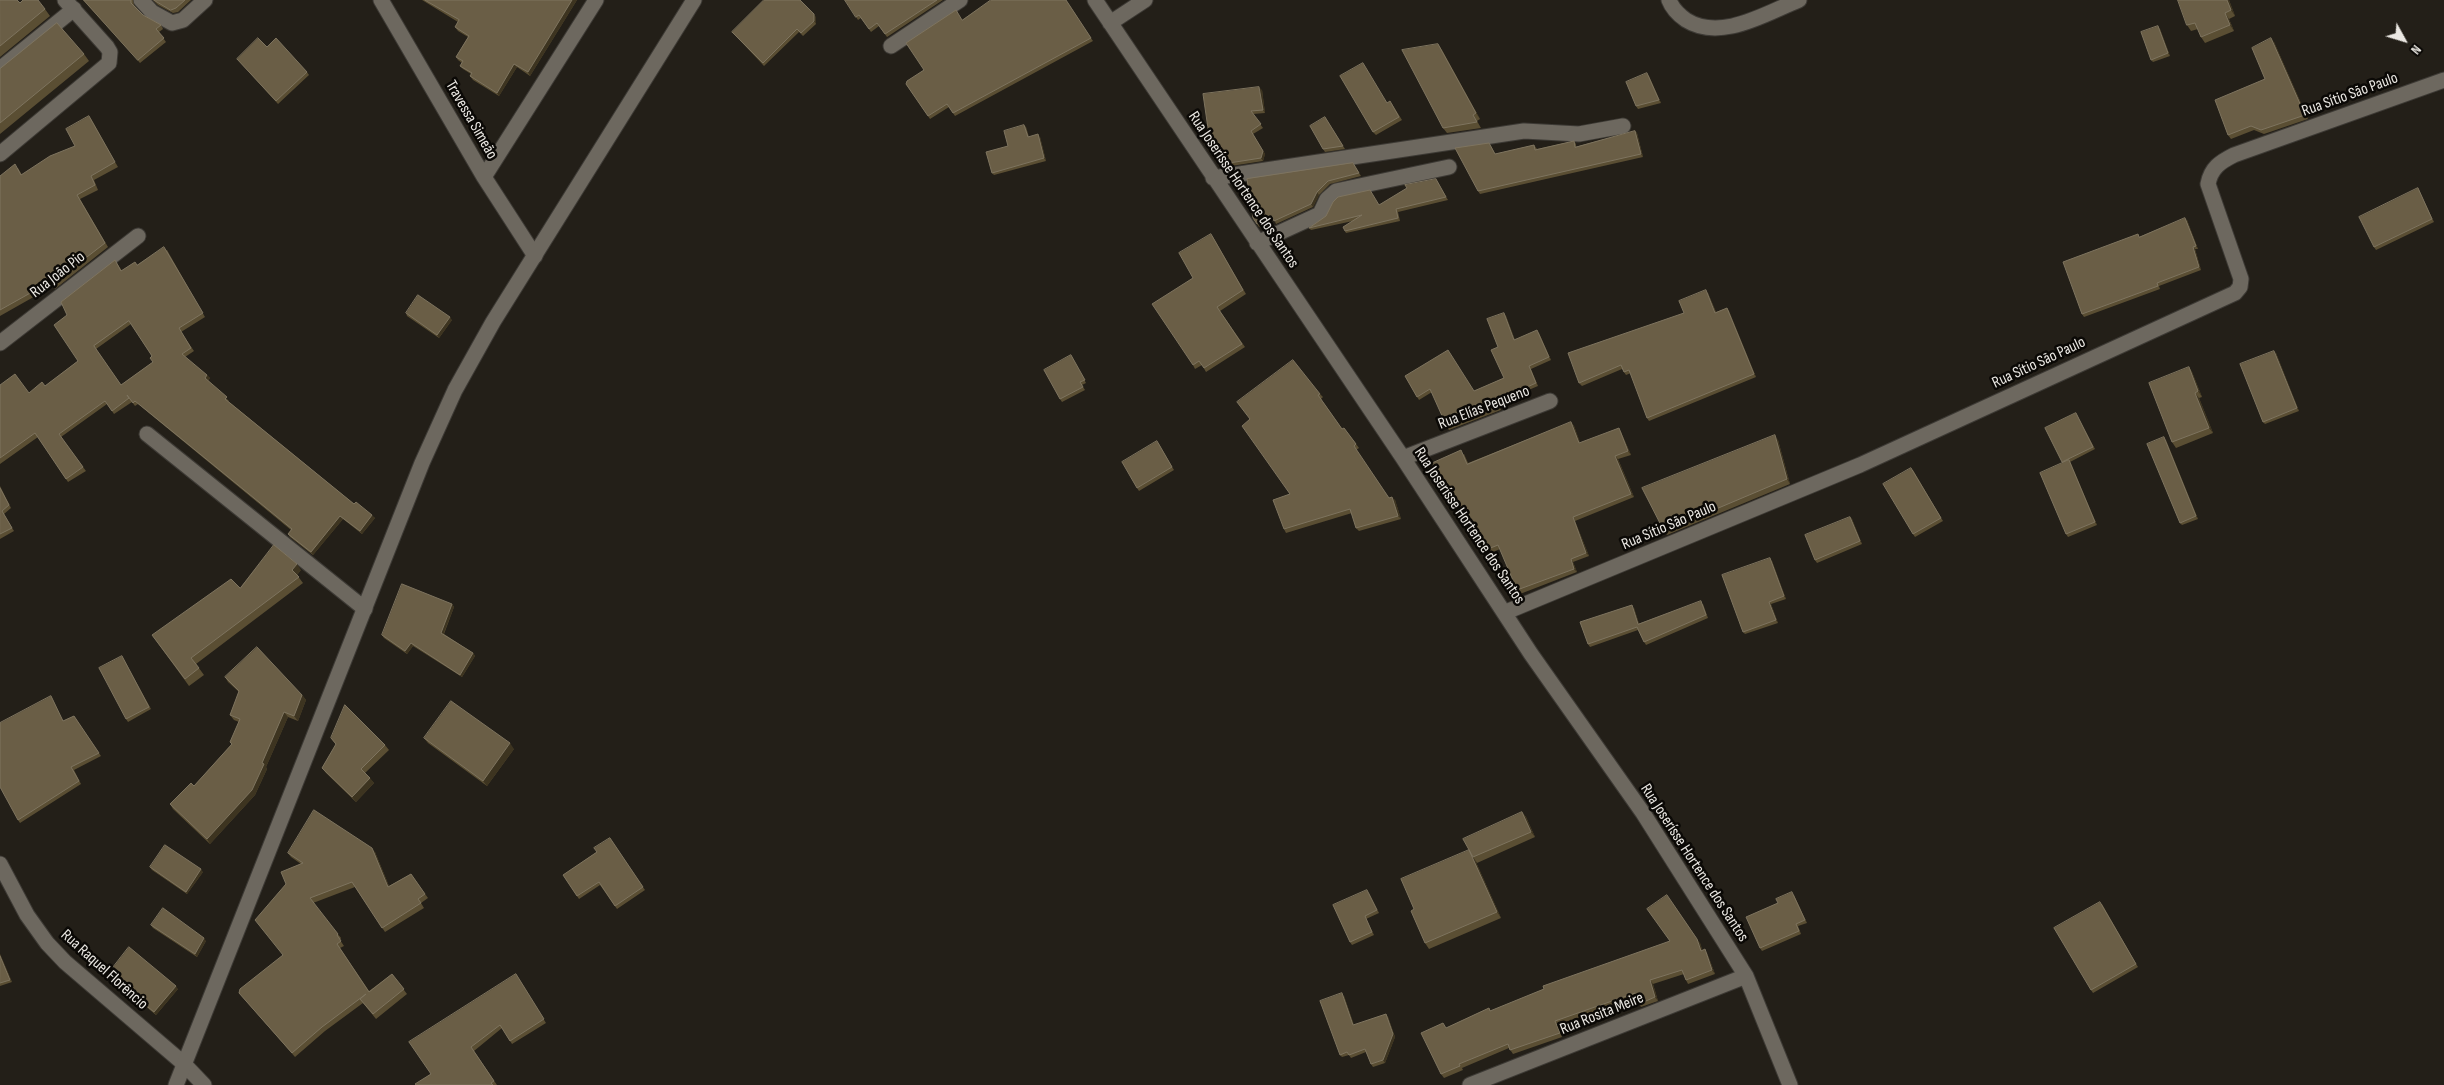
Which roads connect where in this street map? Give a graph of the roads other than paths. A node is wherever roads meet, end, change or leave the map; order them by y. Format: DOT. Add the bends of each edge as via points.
graph roads {
  1 [pos="141,0"];
  2 [pos="206,0"];
  3 [pos="381,0"];
  4 [pos="596,0"];
  5 [pos="694,0"];
  6 [pos="960,0"];
  7 [pos="1095,0"];
  8 [pos="1145,0"];
  9 [pos="1669,0"];
  10 [pos="1799,0"];
  11 [pos="70,5"];
  12 [pos="1110,23"];
  13 [pos="891,46"];
  14 [pos="0,70"];
  15 [pos="2444,80"];
  16 [pos="1623,126"];
  17 [pos="0,154"];
  18 [pos="1449,167"];
  19 [pos="484,176"];
  20 [pos="1213,178"];
  21 [pos="138,236"];
  22 [pos="1257,243"];
  23 [pos="534,256"];
  24 [pos="0,343"];
  25 [pos="1550,401"];
  26 [pos="147,434"];
  27 [pos="1403,458"];
  28 [pos="365,609"];
  29 [pos="1506,612"];
  30 [pos="1,869"];
  31 [pos="1746,976"];
  32 [pos="184,1064"];
  33 [pos="176,1085"];
  34 [pos="204,1085"];
  35 [pos="1470,1085"];
  36 [pos="1790,1085"];
  1 -- 2 [label="street" via="152,12 172,23 183,20"];
  3 -- 19 [label="street, Travessa Simeão"];
  4 -- 19 [label="street"];
  5 -- 23 [label="street"];
  6 -- 13 [label="street"];
  7 -- 12 [label="street, Rua Joserísse Hortence dos Santos"];
  8 -- 12 [label="street"];
  9 -- 10 [label="street" via="1682,17 1695,26 1714,28 1733,26"];
  11 -- 14 [label="street"];
  11 -- 17 [label="street" via="110,52 109,63"];
  12 -- 20 [label="street, Rua Joserísse Hortence dos Santos"];
  15 -- 29 [label="street, Rua Sítio São Paulo" via="2234,155 2215,167 2208,184 2241,279 2235,293 1860,465"];
  16 -- 20 [label="street" via="1579,134 1524,131"];
  18 -- 22 [label="street" via="1336,191 1320,214"];
  19 -- 23 [label="street, Travessa Simeão"];
  20 -- 22 [label="street, Rua Joserísse Hortence dos Santos"];
  21 -- 24 [label="street, Rua João Pio"];
  22 -- 27 [label="street, Rua Joserísse Hortence dos Santos"];
  23 -- 28 [label="street" via="455,390 422,463"];
  25 -- 27 [label="street, Rua Elías Pequeno"];
  26 -- 28 [label="street"];
  27 -- 29 [label="street, Rua Joserísse Hortence dos Santos"];
  28 -- 32 [label="street"];
  29 -- 31 [label="street, Rua Joserísse Hortence dos Santos" via="1531,654 1643,813"];
  30 -- 32 [label="street, Rua Raquel Florêncio" via="47,943"];
  31 -- 35 [label="street, Rua Rosita Meire"];
  31 -- 36 [label="street, Rua Joserísse Hortence dos Santos"];
  32 -- 33 [label="street"];
  32 -- 34 [label="street, Rua Raquel Florêncio"];
}
